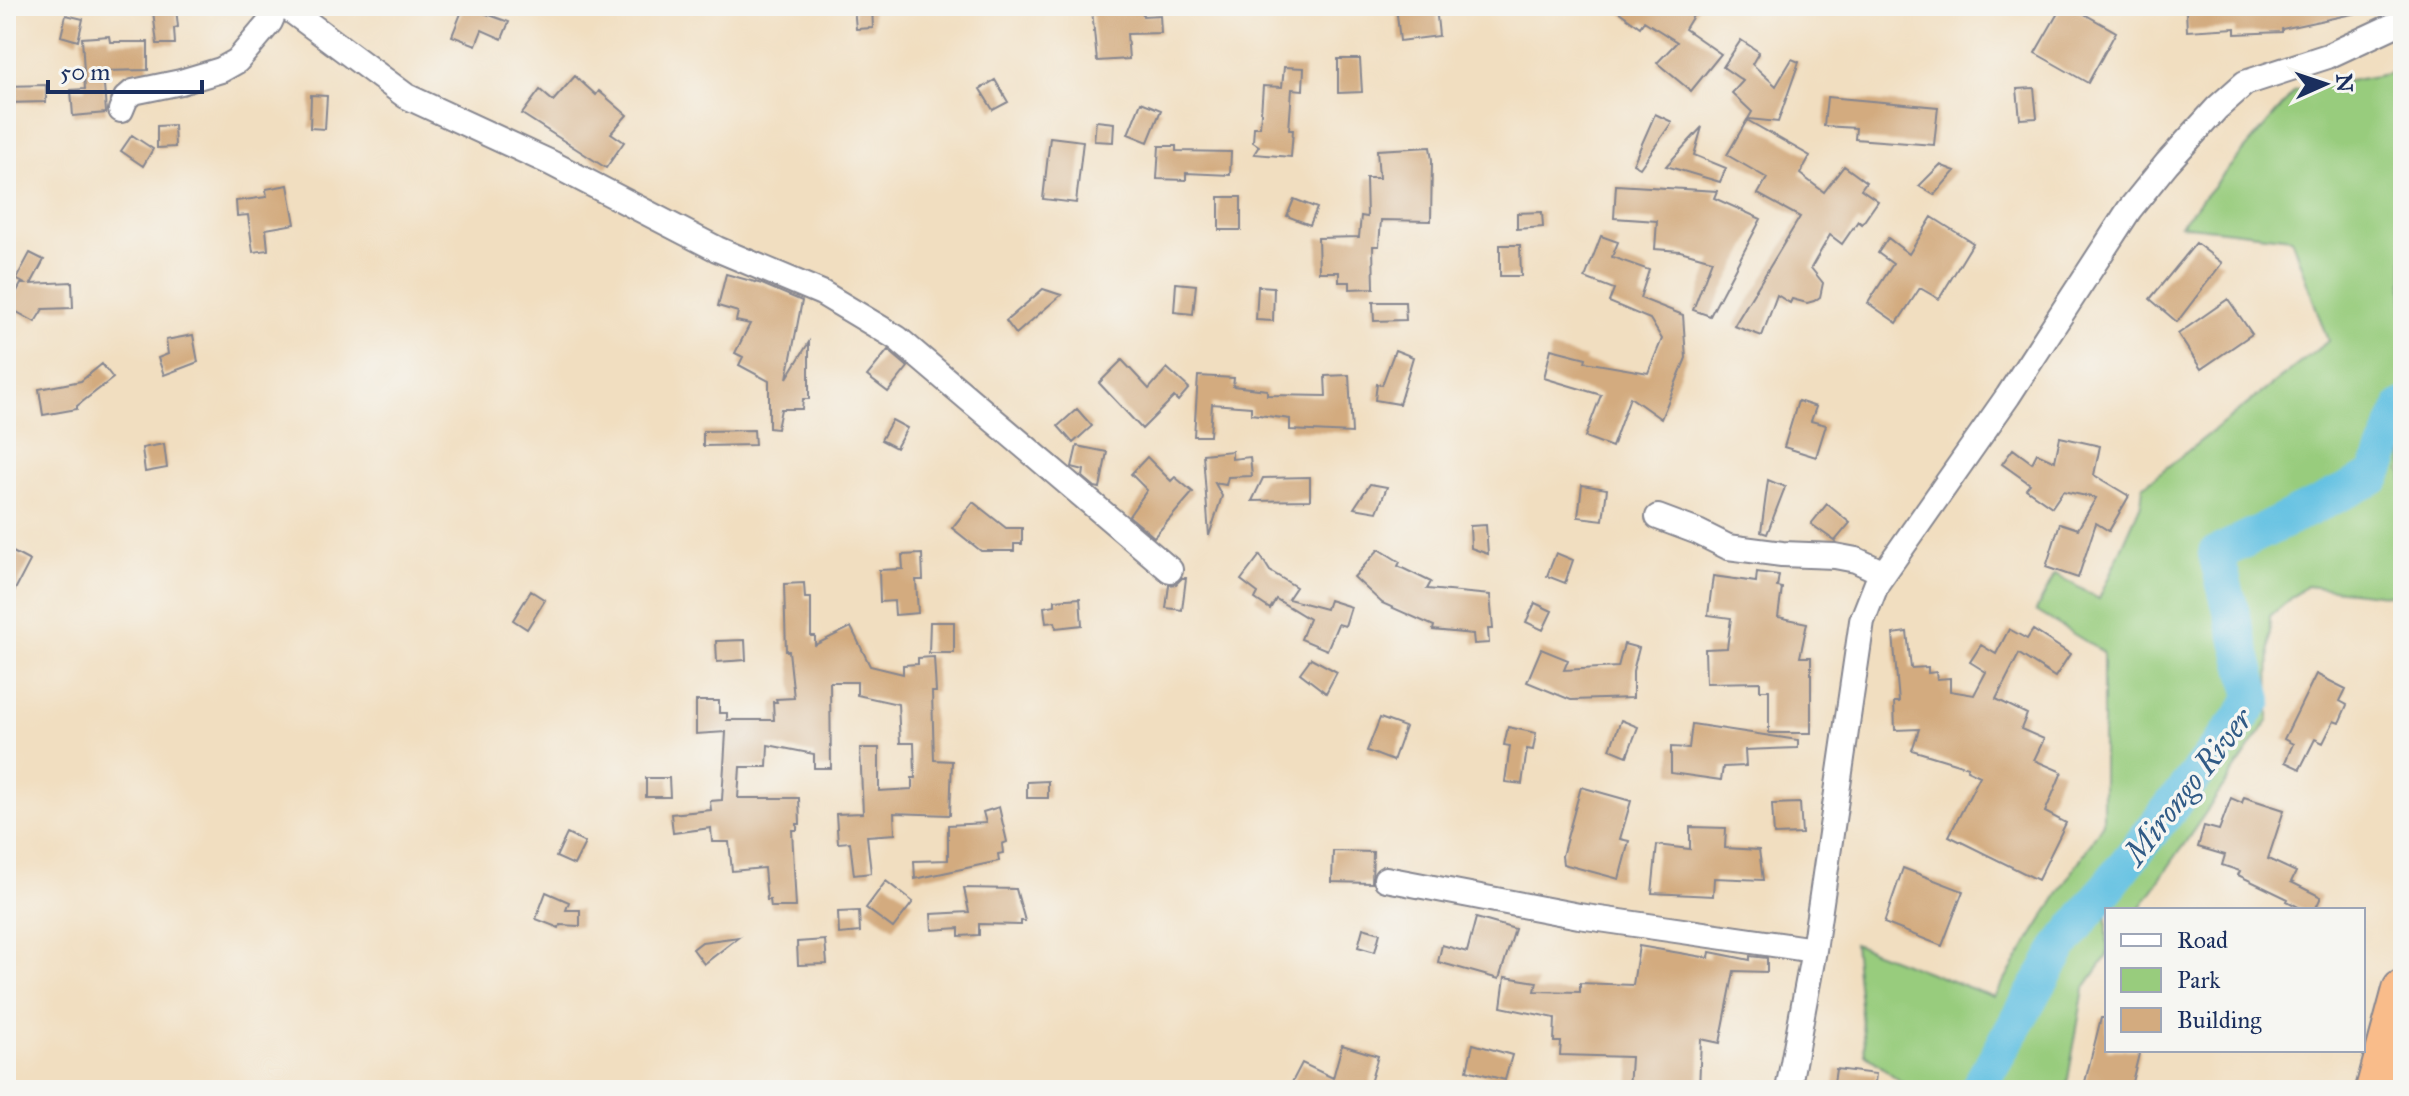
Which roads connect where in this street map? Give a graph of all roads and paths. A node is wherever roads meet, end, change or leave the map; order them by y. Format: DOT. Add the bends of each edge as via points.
graph roads {
  1 [pos="277,6"];
  2 [pos="285,6"];
  3 [pos="2403,21"];
  4 [pos="121,110"];
  5 [pos="1658,517"];
  6 [pos="1170,570"];
  7 [pos="1884,573"];
  8 [pos="1386,879"];
  9 [pos="1814,950"];
  10 [pos="2403,990"];
  11 [pos="1788,1090"];
  12 [pos="2376,1090"];
  1 -- 4 [label="street" via="237,61 181,82 133,92"];
  2 -- 6 [label="street" via="406,96 717,249 822,293 897,338"];
  3 -- 7 [label="street" via="2328,56 2245,83 2217,108 2129,210"];
  5 -- 7 [label="street" via="1728,547 1835,556"];
  7 -- 9 [label="street" via="1862,621"];
  8 -- 9 [label="street" via="1579,916"];
  9 -- 11 [label="street"];
  10 -- 12 [label="highway"];
}
